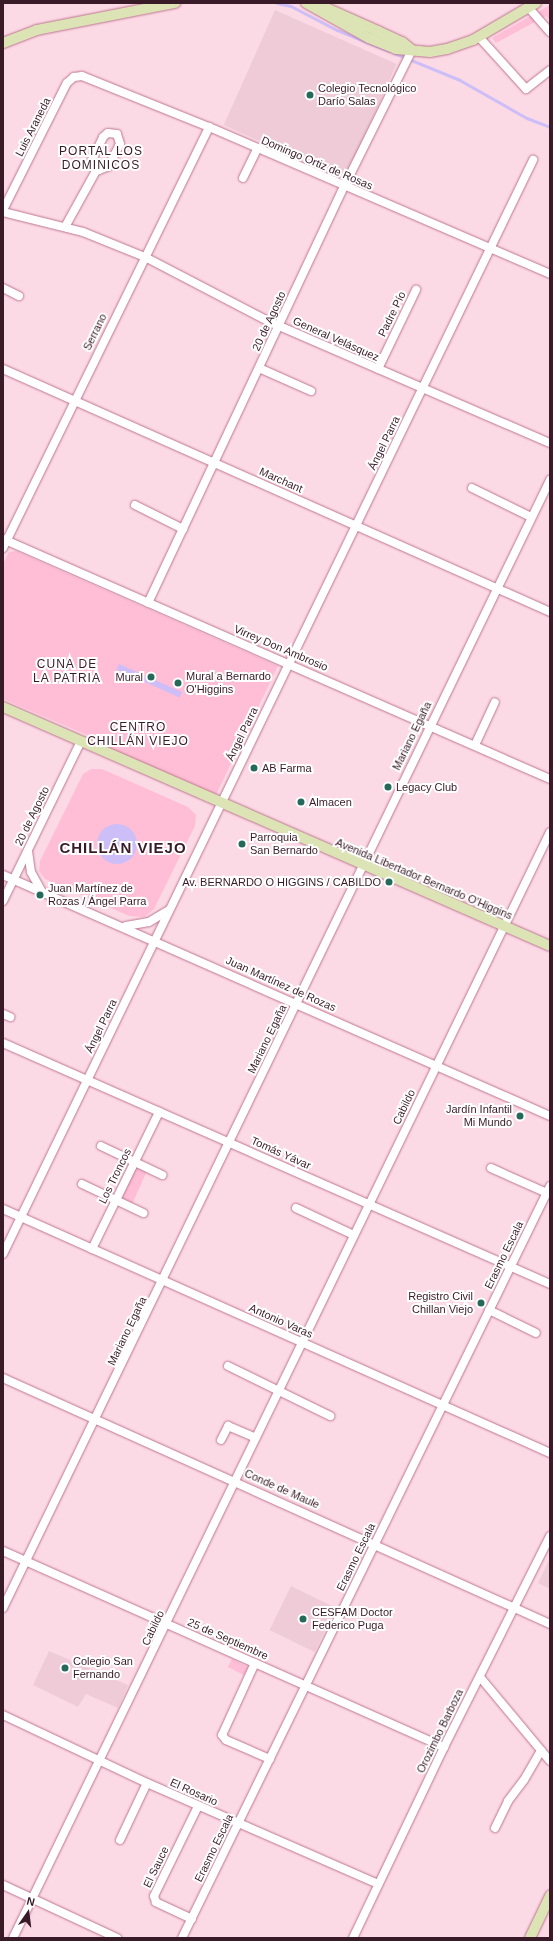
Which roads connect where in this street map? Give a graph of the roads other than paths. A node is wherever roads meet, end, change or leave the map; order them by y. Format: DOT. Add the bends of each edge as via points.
graph roads {
  1 [pos="175,3"];
  2 [pos="306,3"];
  3 [pos="314,3"];
  4 [pos="532,5"];
  5 [pos="549,29"];
  6 [pos="479,36"];
  7 [pos="3,43"];
  8 [pos="407,59"];
  9 [pos="550,70"];
  10 [pos="74,77"];
  11 [pos="209,127"];
  12 [pos="257,149"];
  13 [pos="533,160"];
  14 [pos="96,169"];
  15 [pos="243,178"];
  16 [pos="344,187"];
  17 [pos="3,211"];
  18 [pos="65,227"];
  19 [pos="492,249"];
  20 [pos="144,257"];
  21 [pos="550,274"];
  22 [pos="3,288"];
  23 [pos="416,290"];
  24 [pos="19,296"];
  25 [pos="278,325"];
  26 [pos="259,368"];
  27 [pos="3,369"];
  28 [pos="378,369"];
  29 [pos="423,389"];
  30 [pos="311,391"];
  31 [pos="74,400"];
  32 [pos="550,443"];
  33 [pos="215,463"];
  34 [pos="550,480"];
  35 [pos="472,488"];
  36 [pos="135,505"];
  37 [pos="532,517"];
  38 [pos="356,526"];
  39 [pos="183,529"];
  40 [pos="4,542"];
  41 [pos="496,588"];
  42 [pos="148,602"];
  43 [pos="550,612"];
  44 [pos="288,662"];
  45 [pos="495,702"];
  46 [pos="3,707"];
  47 [pos="430,724"];
  48 [pos="81,741"];
  49 [pos="475,745"];
  50 [pos="550,779"];
  51 [pos="221,804"];
  52 [pos="550,832"];
  53 [pos="28,850"];
  54 [pos="362,866"];
  55 [pos="3,875"];
  56 [pos="13,879"];
  57 [pos="42,892"];
  58 [pos="3,901"];
  59 [pos="170,909"];
  60 [pos="123,926"];
  61 [pos="504,927"];
  62 [pos="156,940"];
  63 [pos="550,946"];
  64 [pos="297,1003"];
  65 [pos="3,1043"];
  66 [pos="436,1065"];
  67 [pos="87,1081"];
  68 [pos="158,1112"];
  69 [pos="550,1116"];
  70 [pos="229,1142"];
  71 [pos="101,1146"];
  72 [pos="134,1162"];
  73 [pos="490,1168"];
  74 [pos="162,1175"];
  75 [pos="82,1184"];
  76 [pos="548,1189"];
  77 [pos="116,1200"];
  78 [pos="368,1204"];
  79 [pos="296,1208"];
  80 [pos="3,1209"];
  81 [pos="143,1213"];
  82 [pos="21,1217"];
  83 [pos="354,1234"];
  84 [pos="92,1249"];
  85 [pos="3,1254"];
  86 [pos="511,1266"];
  87 [pos="163,1281"];
  88 [pos="550,1284"];
  89 [pos="489,1310"];
  90 [pos="536,1332"];
  91 [pos="302,1343"];
  92 [pos="228,1366"];
  93 [pos="3,1378"];
  94 [pos="279,1391"];
  95 [pos="442,1406"];
  96 [pos="330,1416"];
  97 [pos="97,1418"];
  98 [pos="256,1438"];
  99 [pos="221,1440"];
  100 [pos="550,1453"];
  101 [pos="236,1481"];
  102 [pos="550,1536"];
  103 [pos="375,1544"];
  104 [pos="3,1551"];
  105 [pos="26,1561"];
  106 [pos="514,1607"];
  107 [pos="3,1608"];
  108 [pos="167,1624"];
  109 [pos="550,1624"];
  110 [pos="256,1663"];
  111 [pos="480,1677"];
  112 [pos="306,1686"];
  113 [pos="3,1715"];
  114 [pos="444,1747"];
  115 [pos="541,1750"];
  116 [pos="270,1759"];
  117 [pos="100,1760"];
  118 [pos="550,1761"];
  119 [pos="147,1783"];
  120 [pos="198,1806"];
  121 [pos="238,1824"];
  122 [pos="495,1828"];
  123 [pos="120,1840"];
  124 [pos="378,1884"];
  125 [pos="3,1885"];
  126 [pos="550,1896"];
  127 [pos="32,1898"];
  128 [pos="192,1919"];
  129 [pos="13,1938"];
  130 [pos="117,1938"];
  131 [pos="182,1938"];
  132 [pos="353,1938"];
  133 [pos="530,1938"];
  1 -- 7 [label="main road" via="37,30"];
  2 -- 8 [label="main road" via="369,38 396,49"];
  3 -- 8 [label="main road" via="402,42"];
  4 -- 5 [label="street"];
  4 -- 6 [label="main road"];
  6 -- 8 [label="main road" via="447,49"];
  6 -- 9 [label="street" via="528,90"];
  8 -- 16 [label="street, 20 de Agosto"];
  10 -- 11 [label="street, Domingo Ortiz de Rosas" via="86,77"];
  10 -- 17 [label="street, Luis Araneda" via="67,84"];
  11 -- 12 [label="street, Domingo Ortiz de Rosas"];
  11 -- 20 [label="street, Serrano"];
  12 -- 15 [label="street"];
  12 -- 16 [label="street, Domingo Ortiz de Rosas"];
  13 -- 19 [label="street, Ángel Parra"];
  14 -- 14 [label="street" via="107,168 120,146 120,139 115,133 108,133 103,137 92,160"];
  14 -- 18 [label="street"];
  16 -- 19 [label="street, Domingo Ortiz de Rosas"];
  16 -- 25 [label="street, 20 de Agosto"];
  17 -- 18 [label="street, General Velásquez"];
  18 -- 20 [label="street, General Velásquez"];
  19 -- 21 [label="street, Domingo Ortiz de Rosas"];
  19 -- 29 [label="street, Ángel Parra"];
  20 -- 25 [label="street, General Velásquez"];
  20 -- 31 [label="street, Serrano"];
  22 -- 24 [label="street"];
  23 -- 28 [label="street, Padre Pío"];
  25 -- 26 [label="street, 20 de Agosto"];
  25 -- 28 [label="street, General Velásquez"];
  26 -- 30 [label="street"];
  26 -- 33 [label="street, 20 de Agosto"];
  27 -- 31 [label="street, Marchant"];
  28 -- 29 [label="street, General Velásquez"];
  29 -- 32 [label="street, General Velásquez"];
  29 -- 38 [label="street, Ángel Parra"];
  31 -- 33 [label="street, Marchant"];
  31 -- 40 [label="street, Serrano"];
  33 -- 38 [label="street, Marchant"];
  33 -- 39 [label="street, 20 de Agosto"];
  34 -- 37 [label="street, Mariano Egaña"];
  35 -- 37 [label="street"];
  36 -- 39 [label="street"];
  37 -- 41 [label="street, Mariano Egaña"];
  38 -- 41 [label="street, Marchant"];
  38 -- 44 [label="street, Ángel Parra"];
  39 -- 42 [label="street, 20 de Agosto"];
  40 -- 42 [label="street, Virrey Don Ambrosio"];
  41 -- 43 [label="street, Marchant"];
  41 -- 47 [label="street, Mariano Egaña"];
  42 -- 44 [label="street, Virrey Don Ambrosio"];
  44 -- 47 [label="street, Virrey Don Ambrosio"];
  44 -- 51 [label="street, Ángel Parra"];
  45 -- 49 [label="street"];
  46 -- 48 [label="main road, Avenida Libertador Bernardo O'Higgins"];
  47 -- 49 [label="street, Virrey Don Ambrosio"];
  47 -- 54 [label="street, Mariano Egaña"];
  48 -- 51 [label="main road, Avenida Libertador Bernardo O'Higgins"];
  48 -- 53 [label="street, 20 de Agosto"];
  49 -- 50 [label="street, Virrey Don Ambrosio"];
  51 -- 54 [label="main road, Avenida Libertador Bernardo O'Higgins"];
  51 -- 59 [label="street, Ángel Parra"];
  52 -- 61 [label="street, Cabildo"];
  53 -- 56 [label="street, 20 de Agosto"];
  53 -- 57 [label="street" via="31,872"];
  54 -- 61 [label="main road, Avenida Libertador Bernardo O'Higgins"];
  54 -- 64 [label="street, Mariano Egaña"];
  55 -- 56 [label="street, Juan Martínez de Rozas"];
  56 -- 57 [label="street, Juan Martínez de Rozas"];
  56 -- 58 [label="street, 20 de Agosto"];
  57 -- 60 [label="street, Juan Martínez de Rozas"];
  59 -- 60 [label="street" via="149,922"];
  59 -- 62 [label="street, Ángel Parra"];
  60 -- 62 [label="street, Juan Martínez de Rozas"];
  61 -- 63 [label="main road, Avenida Libertador Bernardo O'Higgins"];
  61 -- 66 [label="street, Cabildo"];
  62 -- 64 [label="street, Juan Martínez de Rozas"];
  62 -- 67 [label="street, Ángel Parra"];
  64 -- 66 [label="street, Juan Martínez de Rozas"];
  64 -- 70 [label="street, Mariano Egaña"];
  65 -- 67 [label="street, Tomás Yávar"];
  66 -- 69 [label="street, Juan Martínez de Rozas"];
  66 -- 78 [label="street, Cabildo"];
  67 -- 68 [label="street, Tomás Yávar"];
  67 -- 82 [label="street, Ángel Parra"];
  68 -- 70 [label="street, Tomás Yávar"];
  68 -- 72 [label="street, Los Troncos"];
  70 -- 78 [label="street, Tomás Yávar"];
  70 -- 87 [label="street, Mariano Egaña"];
  71 -- 72 [label="street"];
  72 -- 74 [label="street"];
  72 -- 77 [label="street, Los Troncos"];
  73 -- 76 [label="street"];
  75 -- 77 [label="street"];
  76 -- 86 [label="street, Erasmo Escala"];
  77 -- 81 [label="street"];
  77 -- 84 [label="street, Los Troncos"];
  78 -- 83 [label="street, Cabildo"];
  78 -- 86 [label="street, Tomás Yávar"];
  79 -- 83 [label="street"];
  80 -- 82 [label="street, Antonio Varas"];
  82 -- 84 [label="street, Antonio Varas"];
  82 -- 85 [label="street, Ángel Parra"];
  83 -- 91 [label="street, Cabildo"];
  84 -- 87 [label="street, Antonio Varas"];
  86 -- 88 [label="street, Tomás Yávar"];
  86 -- 89 [label="street, Erasmo Escala"];
  87 -- 91 [label="street, Antonio Varas"];
  87 -- 97 [label="street, Mariano Egaña"];
  89 -- 90 [label="street"];
  89 -- 95 [label="street, Erasmo Escala"];
  91 -- 94 [label="street, Cabildo"];
  91 -- 95 [label="street, Antonio Varas"];
  92 -- 94 [label="street"];
  93 -- 97 [label="street, Conde de Maule"];
  94 -- 96 [label="street"];
  94 -- 98 [label="street, Cabildo"];
  95 -- 100 [label="street, Antonio Varas"];
  95 -- 103 [label="street, Erasmo Escala"];
  97 -- 101 [label="street, Conde de Maule"];
  97 -- 105 [label="street, Mariano Egaña"];
  98 -- 99 [label="street" via="228,1426"];
  98 -- 101 [label="street, Cabildo"];
  101 -- 103 [label="street, Conde de Maule"];
  101 -- 108 [label="street, Cabildo"];
  102 -- 106 [label="street, Orozimbo Barboza"];
  103 -- 106 [label="street, Conde de Maule"];
  103 -- 112 [label="street, Erasmo Escala"];
  104 -- 105 [label="street, 25 de Septiembre"];
  105 -- 107 [label="street, Mariano Egaña"];
  105 -- 108 [label="street, 25 de Septiembre"];
  106 -- 109 [label="street, Conde de Maule"];
  106 -- 111 [label="street, Orozimbo Barboza"];
  108 -- 110 [label="street, 25 de Septiembre"];
  108 -- 117 [label="street, Cabildo"];
  110 -- 112 [label="street, 25 de Septiembre"];
  110 -- 116 [label="street" via="222,1735 226,1740"];
  111 -- 114 [label="street, Orozimbo Barboza"];
  111 -- 115 [label="street"];
  112 -- 114 [label="street, 25 de Septiembre"];
  112 -- 116 [label="street, Erasmo Escala"];
  113 -- 117 [label="street, El Rosario"];
  114 -- 124 [label="street, Orozimbo Barboza"];
  115 -- 118 [label="street"];
  115 -- 122 [label="street" via="524,1780 508,1801"];
  116 -- 121 [label="street, Erasmo Escala"];
  117 -- 119 [label="street, El Rosario"];
  117 -- 127 [label="street, Cabildo"];
  119 -- 120 [label="street, El Rosario"];
  119 -- 123 [label="street"];
  120 -- 121 [label="street, El Rosario"];
  120 -- 128 [label="street, El Sauce" via="154,1896 156,1902"];
  121 -- 124 [label="street, El Rosario"];
  121 -- 128 [label="street, Erasmo Escala"];
  124 -- 132 [label="street, Orozimbo Barboza"];
  125 -- 127 [label="street"];
  126 -- 133 [label="main road"];
  127 -- 129 [label="street, Cabildo"];
  127 -- 130 [label="street"];
  128 -- 131 [label="street, Erasmo Escala"];
}
